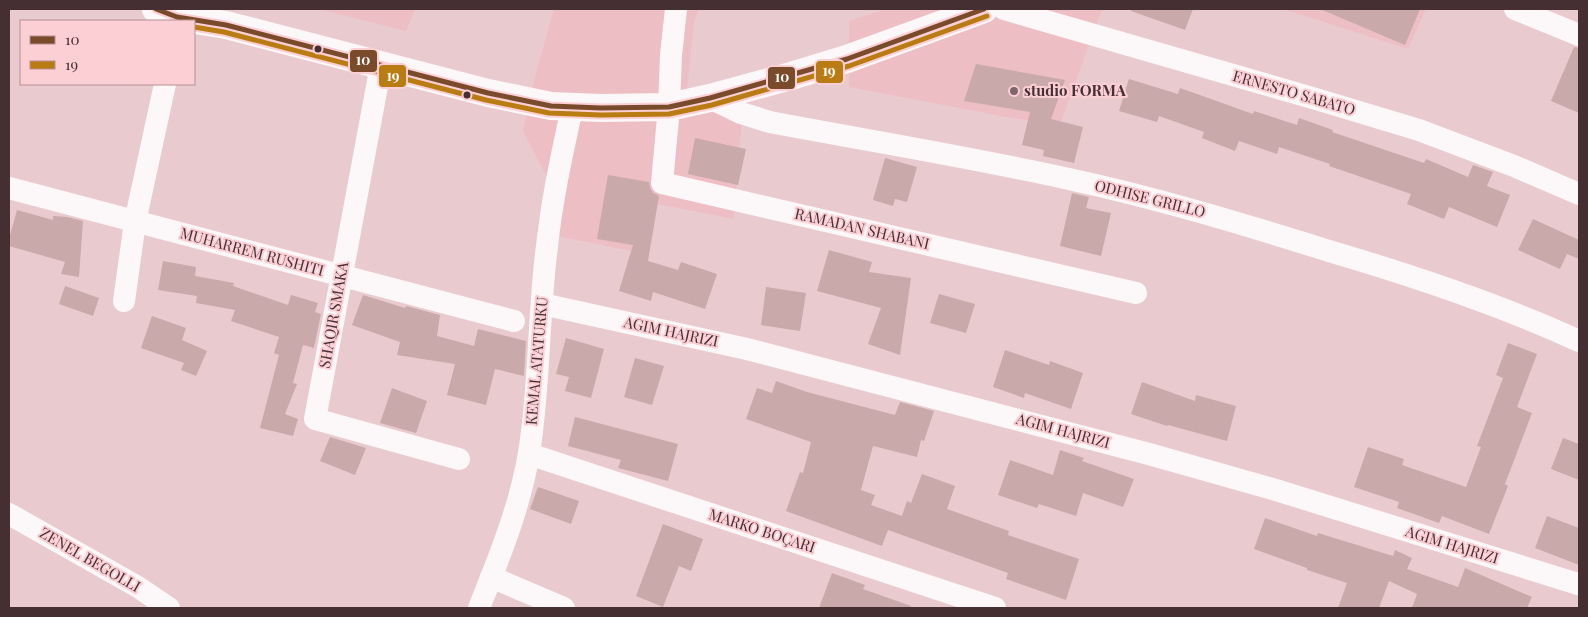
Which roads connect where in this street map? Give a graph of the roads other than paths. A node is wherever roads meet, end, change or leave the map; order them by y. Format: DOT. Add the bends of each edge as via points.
graph roads {
  1 [pos="676,9"];
  2 [pos="984,9"];
  3 [pos="1004,9"];
  4 [pos="1515,9"];
  5 [pos="173,14"];
  6 [pos="1579,35"];
  7 [pos="380,65"];
  8 [pos="165,85"];
  9 [pos="710,98"];
  10 [pos="668,106"];
  11 [pos="572,108"];
  12 [pos="9,188"];
  13 [pos="1579,194"];
  14 [pos="135,222"];
  15 [pos="342,275"];
  16 [pos="1136,293"];
  17 [pos="124,301"];
  18 [pos="542,304"];
  19 [pos="514,321"];
  20 [pos="1579,341"];
  21 [pos="529,454"];
  22 [pos="458,459"];
  23 [pos="9,514"];
  24 [pos="491,577"];
  25 [pos="1578,584"];
  26 [pos="169,608"];
  27 [pos="479,608"];
  28 [pos="564,608"];
  29 [pos="995,608"];
  1 -- 10 [label="street"];
  2 -- 9 [label="main road" via="801,74"];
  3 -- 13 [label="street, ERNESTO SABATO" via="1419,130"];
  4 -- 6 [label="street"];
  5 -- 7 [label="main road"];
  7 -- 11 [label="main road" via="514,99"];
  7 -- 15 [label="street, SHAQIR SMAKA"];
  8 -- 14 [label="street"];
  9 -- 10 [label="main road"];
  9 -- 20 [label="street, ODHISE GRILLO" via="770,122 1069,179 1217,216 1424,280 1492,304"];
  10 -- 11 [label="main road"];
  10 -- 16 [label="street, RAMADAN SHABANI" via="662,183"];
  11 -- 18 [label="street, KEMAL ATATURKU" via="555,190"];
  12 -- 14 [label="street, MUHARREM RUSHITI"];
  14 -- 15 [label="street, MUHARREM RUSHITI"];
  14 -- 17 [label="street"];
  15 -- 19 [label="street, MUHARREM RUSHITI"];
  15 -- 22 [label="street, SHAQIR SMAKA" via="315,419"];
  18 -- 21 [label="street, KEMAL ATATURKU"];
  18 -- 25 [label="street, AGIM HAJRIZI" via="747,349 1149,454"];
  21 -- 24 [label="street, KEMAL ATATURKU" via="519,498"];
  21 -- 29 [label="street, MARKO BOÇARI"];
  23 -- 26 [label="street, ZENEL BEGOLLI" via="138,586"];
  24 -- 27 [label="street, KEMAL ATATURKU"];
  24 -- 28 [label="street"];
}
